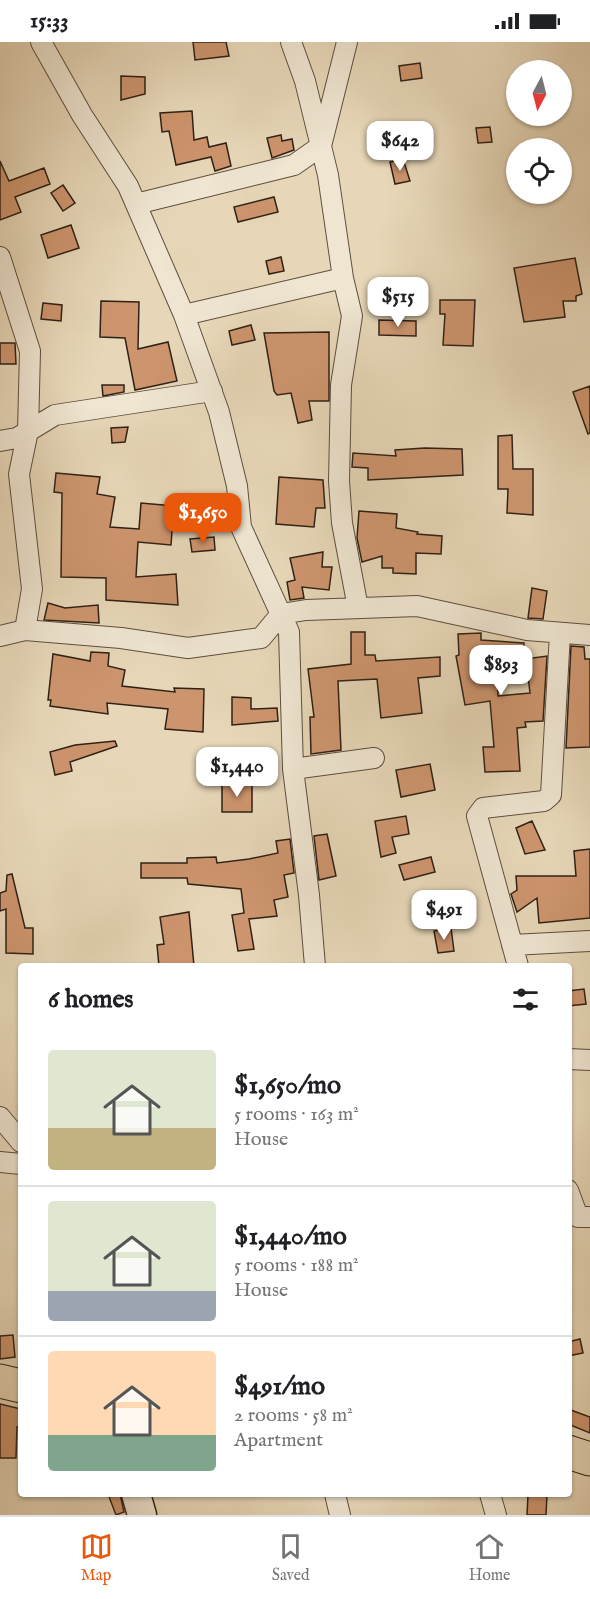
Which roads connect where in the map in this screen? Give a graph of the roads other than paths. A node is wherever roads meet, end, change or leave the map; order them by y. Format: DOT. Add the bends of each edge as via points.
graph roads {
  1 [pos="41,42"];
  2 [pos="291,42"];
  3 [pos="347,42"];
  4 [pos="321,146"];
  5 [pos="136,204"];
  6 [pos="0,256"];
  7 [pos="343,278"];
  8 [pos="184,315"];
  9 [pos="212,391"];
  10 [pos="28,431"];
  11 [pos="0,441"];
  12 [pos="358,608"];
  13 [pos="281,614"];
  14 [pos="25,630"];
  15 [pos="560,633"];
  16 [pos="590,635"];
  17 [pos="0,636"];
  18 [pos="374,758"];
  19 [pos="292,769"];
  20 [pos="590,941"];
  21 [pos="512,945"];
  22 [pos="315,963"];
  23 [pos="517,963"];
  24 [pos="572,1059"];
  25 [pos="590,1060"];
  26 [pos="0,1117"];
  27 [pos="18,1138"];
  28 [pos="0,1162"];
  29 [pos="18,1164"];
  30 [pos="572,1201"];
  31 [pos="590,1217"];
  32 [pos="0,1381"];
  33 [pos="18,1385"];
  34 [pos="572,1453"];
  35 [pos="590,1459"];
  36 [pos="137,1497"];
  37 [pos="336,1497"];
  38 [pos="491,1497"];
  39 [pos="142,1515"];
  40 [pos="340,1515"];
  41 [pos="496,1515"];
  1 -- 5 [label="street"];
  2 -- 4 [label="street" via="306,81"];
  3 -- 4 [label="street"];
  4 -- 5 [label="street" via="294,165"];
  4 -- 7 [label="street"];
  5 -- 8 [label="street"];
  6 -- 10 [label="street" via="30,351"];
  7 -- 8 [label="street"];
  7 -- 12 [label="street" via="352,316 341,385 339,481 342,523"];
  8 -- 9 [label="street"];
  9 -- 10 [label="street" via="55,415"];
  9 -- 13 [label="street" via="237,486 241,527"];
  10 -- 11 [label="street"];
  10 -- 14 [label="street" via="19,474 32,589"];
  12 -- 13 [label="street"];
  12 -- 15 [label="street" via="417,606 527,630"];
  13 -- 14 [label="street" via="261,638 188,648"];
  13 -- 19 [label="street" via="289,632"];
  14 -- 17 [label="street"];
  15 -- 16 [label="street"];
  15 -- 21 [label="street" via="552,795 544,801 483,808 477,816"];
  18 -- 19 [label="street"];
  19 -- 22 [label="street"];
  20 -- 21 [label="street"];
  21 -- 23 [label="street"];
  24 -- 25 [label="street"];
  26 -- 27 [label="street"];
  28 -- 29 [label="street"];
  30 -- 31 [label="street" via="578,1217"];
  32 -- 33 [label="highway"];
  34 -- 35 [label="highway"];
  36 -- 39 [label="main road"];
  37 -- 40 [label="street"];
  38 -- 41 [label="street"];
}
